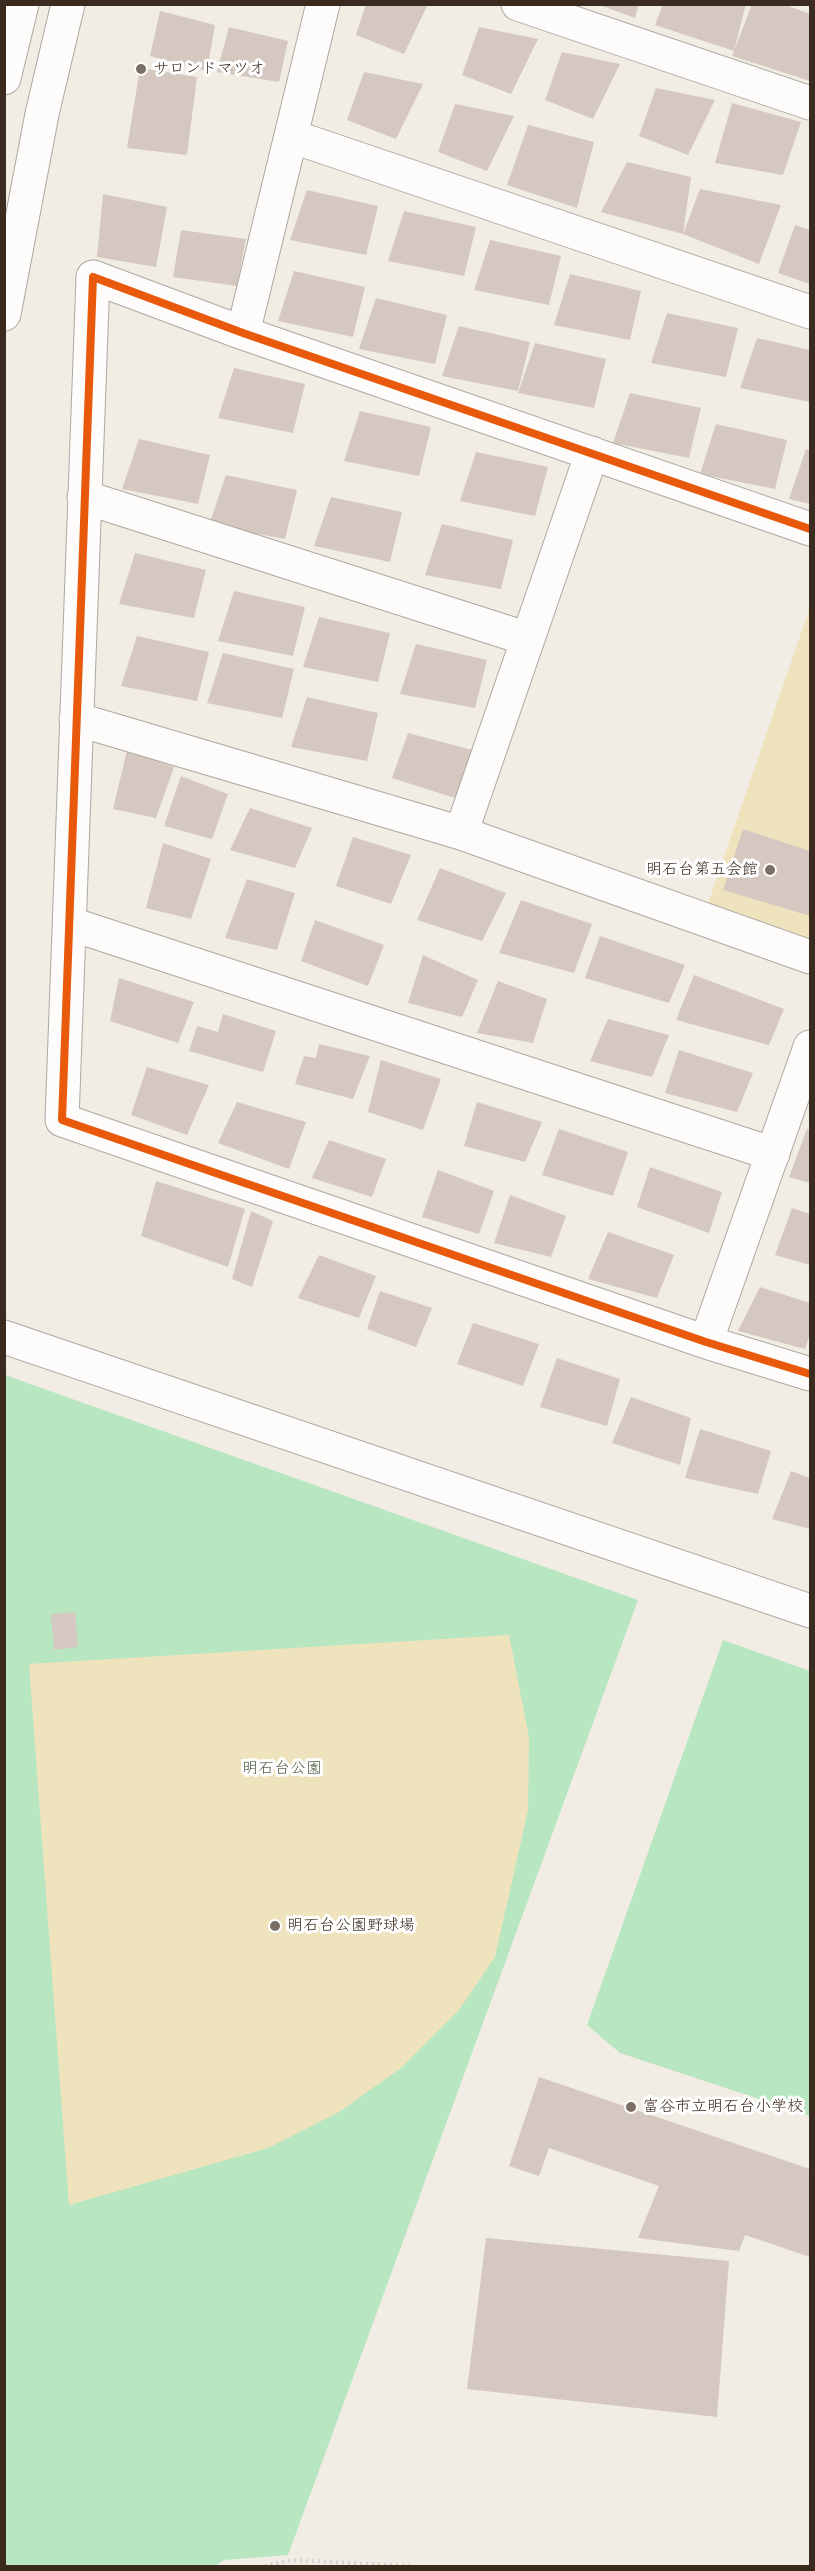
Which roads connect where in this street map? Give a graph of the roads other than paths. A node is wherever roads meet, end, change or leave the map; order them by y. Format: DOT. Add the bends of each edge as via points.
graph roads {
  1 [pos="22,4"];
  2 [pos="68,4"];
  3 [pos="323,4"];
  4 [pos="518,4"];
  5 [pos="4,78"];
  6 [pos="810,103"];
  7 [pos="291,136"];
  8 [pos="810,312"];
  9 [pos="4,314"];
  10 [pos="243,333"];
  11 [pos="592,453"];
  12 [pos="84,496"];
  13 [pos="810,529"];
  14 [pos="528,639"];
  15 [pos="76,719"];
  16 [pos="461,833"];
  17 [pos="71,924"];
  18 [pos="810,957"];
  19 [pos="810,1047"];
  20 [pos="773,1154"];
  21 [pos="4,1337"];
  22 [pos="706,1342"];
  23 [pos="810,1374"];
  24 [pos="810,1611"];
  1 -- 5 [label="street"];
  2 -- 9 [label="street" via="42,114"];
  3 -- 7 [label="street"];
  4 -- 6 [label="street"];
  7 -- 8 [label="street"];
  7 -- 10 [label="street"];
  10 -- 11 [label="street"];
  10 -- 12 [label="street" via="93,277"];
  11 -- 13 [label="street"];
  11 -- 14 [label="street"];
  12 -- 14 [label="street"];
  12 -- 15 [label="street"];
  14 -- 16 [label="street"];
  15 -- 16 [label="street"];
  15 -- 17 [label="street"];
  16 -- 18 [label="street"];
  17 -- 20 [label="street"];
  17 -- 22 [label="street" via="62,1120"];
  19 -- 20 [label="street"];
  20 -- 22 [label="street"];
  21 -- 24 [label="street"];
  22 -- 23 [label="street"];
}
